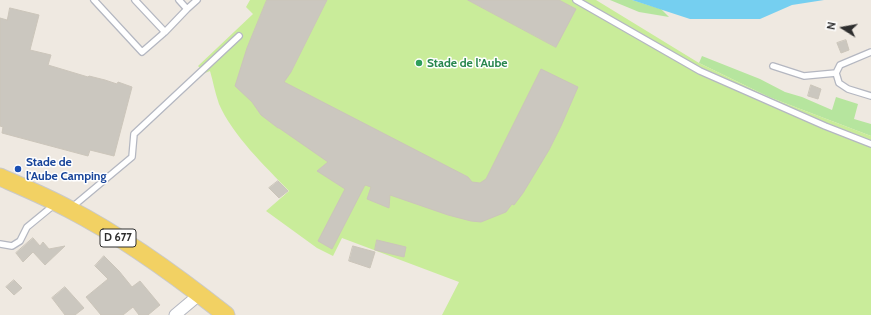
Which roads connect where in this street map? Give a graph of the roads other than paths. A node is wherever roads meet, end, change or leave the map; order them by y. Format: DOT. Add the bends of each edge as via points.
graph roads {
  1 [pos="94,0"];
  2 [pos="135,0"];
  3 [pos="178,0"];
  4 [pos="197,0"];
  5 [pos="576,0"];
  6 [pos="187,9"];
  7 [pos="165,32"];
  8 [pos="238,36"];
  9 [pos="871,52"];
  10 [pos="773,66"];
  11 [pos="836,73"];
  12 [pos="871,96"];
  13 [pos="871,144"];
  14 [pos="0,177"];
  15 [pos="63,206"];
  16 [pos="0,244"];
  17 [pos="200,294"];
  18 [pos="175,315"];
  19 [pos="226,315"];
  1 -- 7 [label="lane" via="142,52"];
  2 -- 7 [label="lane"];
  3 -- 6 [label="lane"];
  4 -- 6 [label="lane"];
  5 -- 13 [label="lane" via="700,71"];
  6 -- 7 [label="lane"];
  8 -- 15 [label="lane" via="134,134 132,157"];
  9 -- 11 [label="lane" via="840,65"];
  10 -- 11 [label="lane" via="804,76"];
  11 -- 12 [label="lane" via="839,82 848,88"];
  14 -- 15 [label="main road, D 677"];
  15 -- 16 [label="lane" via="27,227 20,241 12,246"];
  15 -- 17 [label="main road, D 677" via="128,243"];
  17 -- 18 [label="street"];
  17 -- 19 [label="main road, D 677"];
}
